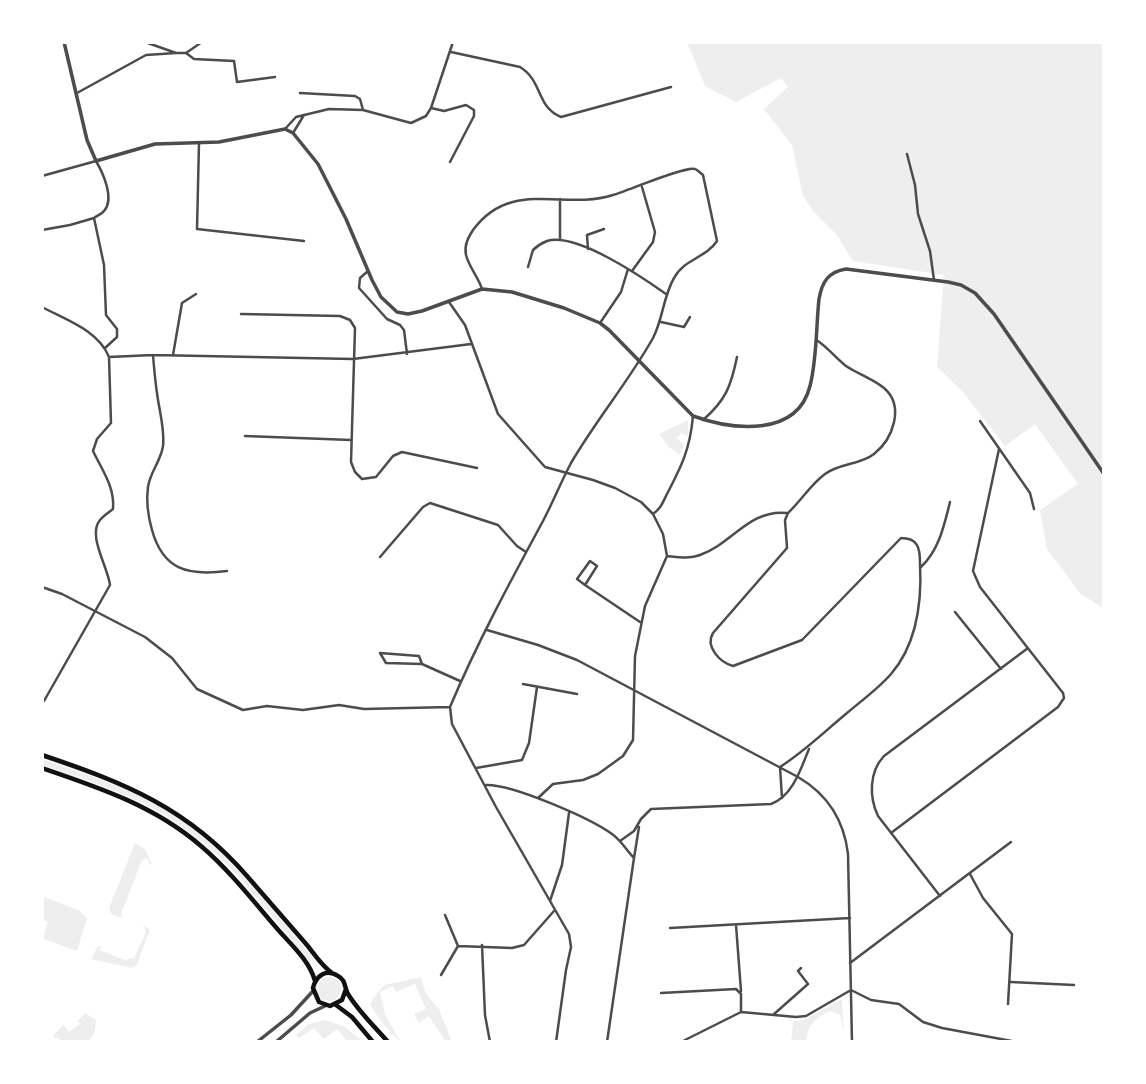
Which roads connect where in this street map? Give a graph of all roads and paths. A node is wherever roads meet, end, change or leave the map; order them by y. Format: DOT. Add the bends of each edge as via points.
graph roads {
  1 [pos="64,42"];
  2 [pos="145,42"];
  3 [pos="202,42"];
  4 [pos="453,42"];
  5 [pos="451,52"];
  6 [pos="176,53"];
  7 [pos="186,53"];
  8 [pos="275,77"];
  9 [pos="671,87"];
  10 [pos="76,93"];
  11 [pos="300,93"];
  12 [pos="431,108"];
  13 [pos="363,110"];
  14 [pos="305,113"];
  15 [pos="285,129"];
  16 [pos="293,133"];
  17 [pos="200,143"];
  18 [pos="907,154"];
  19 [pos="96,162"];
  20 [pos="450,162"];
  21 [pos="42,176"];
  22 [pos="642,187"];
  23 [pos="560,199"];
  24 [pos="94,218"];
  25 [pos="604,229"];
  26 [pos="42,230"];
  27 [pos="560,240"];
  28 [pos="304,241"];
  29 [pos="588,249"];
  30 [pos="528,267"];
  31 [pos="628,269"];
  32 [pos="368,271"];
  33 [pos="632,271"];
  34 [pos="934,280"];
  35 [pos="482,289"];
  36 [pos="196,294"];
  37 [pos="666,294"];
  38 [pos="449,302"];
  39 [pos="42,307"];
  40 [pos="241,314"];
  41 [pos="690,317"];
  42 [pos="661,322"];
  43 [pos="600,323"];
  44 [pos="814,340"];
  45 [pos="471,344"];
  46 [pos="106,348"];
  47 [pos="407,354"];
  48 [pos="153,355"];
  49 [pos="173,355"];
  50 [pos="109,357"];
  51 [pos="737,357"];
  52 [pos="353,359"];
  53 [pos="639,362"];
  54 [pos="693,416"];
  55 [pos="703,419"];
  56 [pos="980,421"];
  57 [pos="245,436"];
  58 [pos="351,440"];
  59 [pos="999,449"];
  60 [pos="477,468"];
  61 [pos="566,473"];
  62 [pos="1104,474"];
  63 [pos="950,502"];
  64 [pos="1034,509"];
  65 [pos="788,513"];
  66 [pos="653,514"];
  67 [pos="526,552"];
  68 [pos="667,556"];
  69 [pos="380,557"];
  70 [pos="920,567"];
  71 [pos="227,571"];
  72 [pos="585,585"];
  73 [pos="42,587"];
  74 [pos="96,611"];
  75 [pos="955,612"];
  76 [pos="640,622"];
  77 [pos="487,630"];
  78 [pos="1028,648"];
  79 [pos="422,664"];
  80 [pos="1001,669"];
  81 [pos="461,681"];
  82 [pos="523,684"];
  83 [pos="537,687"];
  84 [pos="633,688"];
  85 [pos="577,694"];
  86 [pos="44,701"];
  87 [pos="450,707"];
  88 [pos="810,746"];
  89 [pos="42,755"];
  90 [pos="780,767"];
  91 [pos="42,768"];
  92 [pos="476,768"];
  93 [pos="798,776"];
  94 [pos="485,785"];
  95 [pos="782,798"];
  96 [pos="538,799"];
  97 [pos="569,813"];
  98 [pos="639,825"];
  99 [pos="891,833"];
  100 [pos="620,841"];
  101 [pos="1011,842"];
  102 [pos="634,858"];
  103 [pos="970,874"];
  104 [pos="940,896"];
  105 [pos="549,902"];
  106 [pos="554,911"];
  107 [pos="445,915"];
  108 [pos="850,918"];
  109 [pos="736,925"];
  110 [pos="670,928"];
  111 [pos="482,945"];
  112 [pos="458,946"];
  113 [pos="850,963"];
  114 [pos="801,968"];
  115 [pos="332,973"];
  116 [pos="441,975"];
  117 [pos="315,981"];
  118 [pos="1010,982"];
  119 [pos="1074,985"];
  120 [pos="346,989"];
  121 [pos="851,990"];
  122 [pos="313,991"];
  123 [pos="661,993"];
  124 [pos="741,994"];
  125 [pos="335,1004"];
  126 [pos="1009,1004"];
  127 [pos="327,1005"];
  128 [pos="741,1012"];
  129 [pos="773,1015"];
  130 [pos="257,1042"];
  131 [pos="276,1042"];
  132 [pos="373,1042"];
  133 [pos="388,1042"];
  134 [pos="490,1042"];
  135 [pos="556,1042"];
  136 [pos="607,1042"];
  137 [pos="681,1042"];
  138 [pos="852,1042"];
  139 [pos="1017,1042"];
  140 [pos="1085,1042"];
  141 [pos="1095,1042"];
  1 -- 10 [label="street"];
  2 -- 6 [label="street"];
  3 -- 7 [label="street"];
  4 -- 5 [label="street"];
  5 -- 9 [label="street" via="520,67 536,82 545,107 562,117"];
  5 -- 12 [label="street"];
  6 -- 7 [label="street"];
  6 -- 10 [label="street" via="146,55"];
  7 -- 8 [label="street" via="194,59 234,61 237,82"];
  10 -- 19 [label="street"];
  11 -- 13 [label="street" via="355,96"];
  12 -- 13 [label="street" via="411,124"];
  12 -- 20 [label="street" via="444,111 466,105 474,110"];
  13 -- 14 [label="street"];
  14 -- 15 [label="street"];
  14 -- 16 [label="street"];
  15 -- 16 [label="street"];
  15 -- 17 [label="street"];
  16 -- 32 [label="street" via="318,164"];
  17 -- 19 [label="street" via="155,144"];
  17 -- 28 [label="street" via="197,229"];
  18 -- 34 [label="street"];
  19 -- 21 [label="street"];
  19 -- 24 [label="street" via="103,173 108,203"];
  22 -- 23 [label="street" via="607,197"];
  22 -- 33 [label="street" via="655,232"];
  22 -- 37 [label="street" via="684,169 703,175 717,241 685,263"];
  23 -- 27 [label="street"];
  23 -- 35 [label="street" via="519,199 497,208 479,223 467,239 466,249"];
  24 -- 26 [label="street"];
  24 -- 46 [label="street" via="104,265 106,315 117,329 117,337"];
  25 -- 29 [label="street" via="587,235"];
  27 -- 29 [label="street"];
  27 -- 30 [label="street" via="548,240 533,250"];
  29 -- 31 [label="street"];
  31 -- 33 [label="street"];
  31 -- 43 [label="street" via="621,292"];
  32 -- 38 [label="street" via="381,297 397,312 415,313"];
  32 -- 47 [label="street" via="360,278 359,288 387,319 404,330"];
  33 -- 37 [label="street"];
  34 -- 44 [label="street" via="836,271 821,286"];
  34 -- 62 [label="street" via="975,293"];
  35 -- 38 [label="street"];
  35 -- 43 [label="street" via="532,297"];
  36 -- 49 [label="street" via="182,303"];
  37 -- 42 [label="street"];
  38 -- 45 [label="street" via="465,325"];
  39 -- 46 [label="street" via="90,332"];
  40 -- 52 [label="street" via="350,320 355,328"];
  41 -- 42 [label="street" via="684,327"];
  42 -- 53 [label="street"];
  43 -- 53 [label="street"];
  44 -- 55 [label="street" via="809,388 795,412 759,427"];
  44 -- 65 [label="street" via="884,388 895,418 890,434 874,453 826,473"];
  45 -- 47 [label="street"];
  45 -- 61 [label="street" via="498,414 545,467"];
  46 -- 50 [label="street"];
  47 -- 52 [label="street"];
  48 -- 49 [label="street"];
  48 -- 50 [label="street"];
  48 -- 71 [label="street" via="163,440 147,489 153,533 163,556 175,566 205,573"];
  49 -- 52 [label="street"];
  50 -- 74 [label="street" via="111,423 93,451 113,488 113,509 98,521 95,531 110,586"];
  51 -- 55 [label="street" via="732,384"];
  52 -- 58 [label="street"];
  53 -- 54 [label="street"];
  53 -- 61 [label="street"];
  54 -- 55 [label="street"];
  54 -- 66 [label="street" via="684,462 662,507"];
  56 -- 59 [label="street"];
  57 -- 58 [label="street"];
  58 -- 60 [label="street" via="351,462 362,479 376,477 402,452"];
  59 -- 64 [label="street" via="1030,493"];
  59 -- 78 [label="street" via="974,571 980,586"];
  61 -- 66 [label="street" via="615,488"];
  61 -- 67 [label="street"];
  63 -- 70 [label="street" via="938,543"];
  65 -- 68 [label="street" via="772,511 699,556"];
  65 -- 70 [label="street" via="787,548 709,639 725,664 743,664 802,640 901,538 917,543"];
  66 -- 68 [label="street"];
  67 -- 69 [label="street" via="498,525 435,502 423,507"];
  67 -- 77 [label="street"];
  68 -- 76 [label="street"];
  70 -- 88 [label="street" via="920,601 903,657 883,683"];
  72 -- 72 [label="street" via="597,566 590,561 577,579"];
  72 -- 76 [label="street"];
  73 -- 74 [label="street"];
  74 -- 86 [label="street"];
  74 -- 87 [label="street" via="155,644 197,690 243,710 267,706 303,710 339,705 364,709"];
  75 -- 80 [label="street"];
  76 -- 84 [label="street"];
  77 -- 81 [label="street"];
  77 -- 84 [label="street" via="559,652"];
  78 -- 80 [label="street"];
  78 -- 99 [label="street" via="1063,693 1063,702"];
  79 -- 79 [label="street" via="419,656 380,653 386,663"];
  79 -- 81 [label="street"];
  80 -- 99 [label="street" via="880,761 871,786 874,809"];
  81 -- 87 [label="street"];
  82 -- 83 [label="street"];
  83 -- 85 [label="street"];
  83 -- 92 [label="street" via="522,760"];
  84 -- 90 [label="street"];
  84 -- 96 [label="street" via="633,740 623,756 583,780 553,783"];
  87 -- 92 [label="street" via="452,724"];
  88 -- 90 [label="street"];
  88 -- 93 [label="street"];
  89 -- 115 [label="main road" via="115,780 180,815 236,863"];
  90 -- 93 [label="street"];
  90 -- 95 [label="street"];
  91 -- 117 [label="main road" via="130,801 164,818 200,845 231,874 306,963"];
  92 -- 94 [label="street"];
  93 -- 95 [label="street"];
  93 -- 108 [label="street" via="826,799 844,830"];
  94 -- 96 [label="street"];
  94 -- 105 [label="street"];
  95 -- 98 [label="street" via="771,804 651,810"];
  96 -- 97 [label="street"];
  97 -- 100 [label="street"];
  97 -- 105 [label="street" via="562,866"];
  98 -- 100 [label="street"];
  98 -- 102 [label="street"];
  99 -- 104 [label="street"];
  100 -- 102 [label="street"];
  101 -- 103 [label="street"];
  102 -- 136 [label="street"];
  103 -- 104 [label="street"];
  103 -- 118 [label="street" via="982,898 1012,934"];
  104 -- 113 [label="street"];
  105 -- 106 [label="street"];
  106 -- 111 [label="street" via="524,944 512,948"];
  106 -- 135 [label="street" via="569,934 571,947"];
  107 -- 112 [label="street"];
  108 -- 109 [label="street"];
  108 -- 113 [label="street"];
  109 -- 110 [label="street"];
  109 -- 124 [label="street"];
  111 -- 112 [label="street"];
  111 -- 134 [label="street"];
  112 -- 116 [label="street"];
  113 -- 121 [label="street"];
  114 -- 129 [label="street" via="798,971 808,984"];
  115 -- 117 [label="main road"];
  115 -- 120 [label="main road" via="343,980"];
  117 -- 122 [label="main road"];
  118 -- 119 [label="street"];
  118 -- 126 [label="street"];
  120 -- 125 [label="main road"];
  120 -- 133 [label="main road"];
  121 -- 129 [label="street" via="806,1016"];
  121 -- 138 [label="street"];
  121 -- 139 [label="street" via="871,1000 899,1004 923,1022 942,1028"];
  122 -- 127 [label="main road" via="319,1002"];
  122 -- 130 [label="street"];
  123 -- 124 [label="street" via="736,989"];
  124 -- 128 [label="street"];
  125 -- 127 [label="main road"];
  125 -- 132 [label="main road"];
  127 -- 131 [label="street" via="310,1013"];
  128 -- 129 [label="street"];
  128 -- 137 [label="street"];
  140 -- 141 [label="street"];
}
